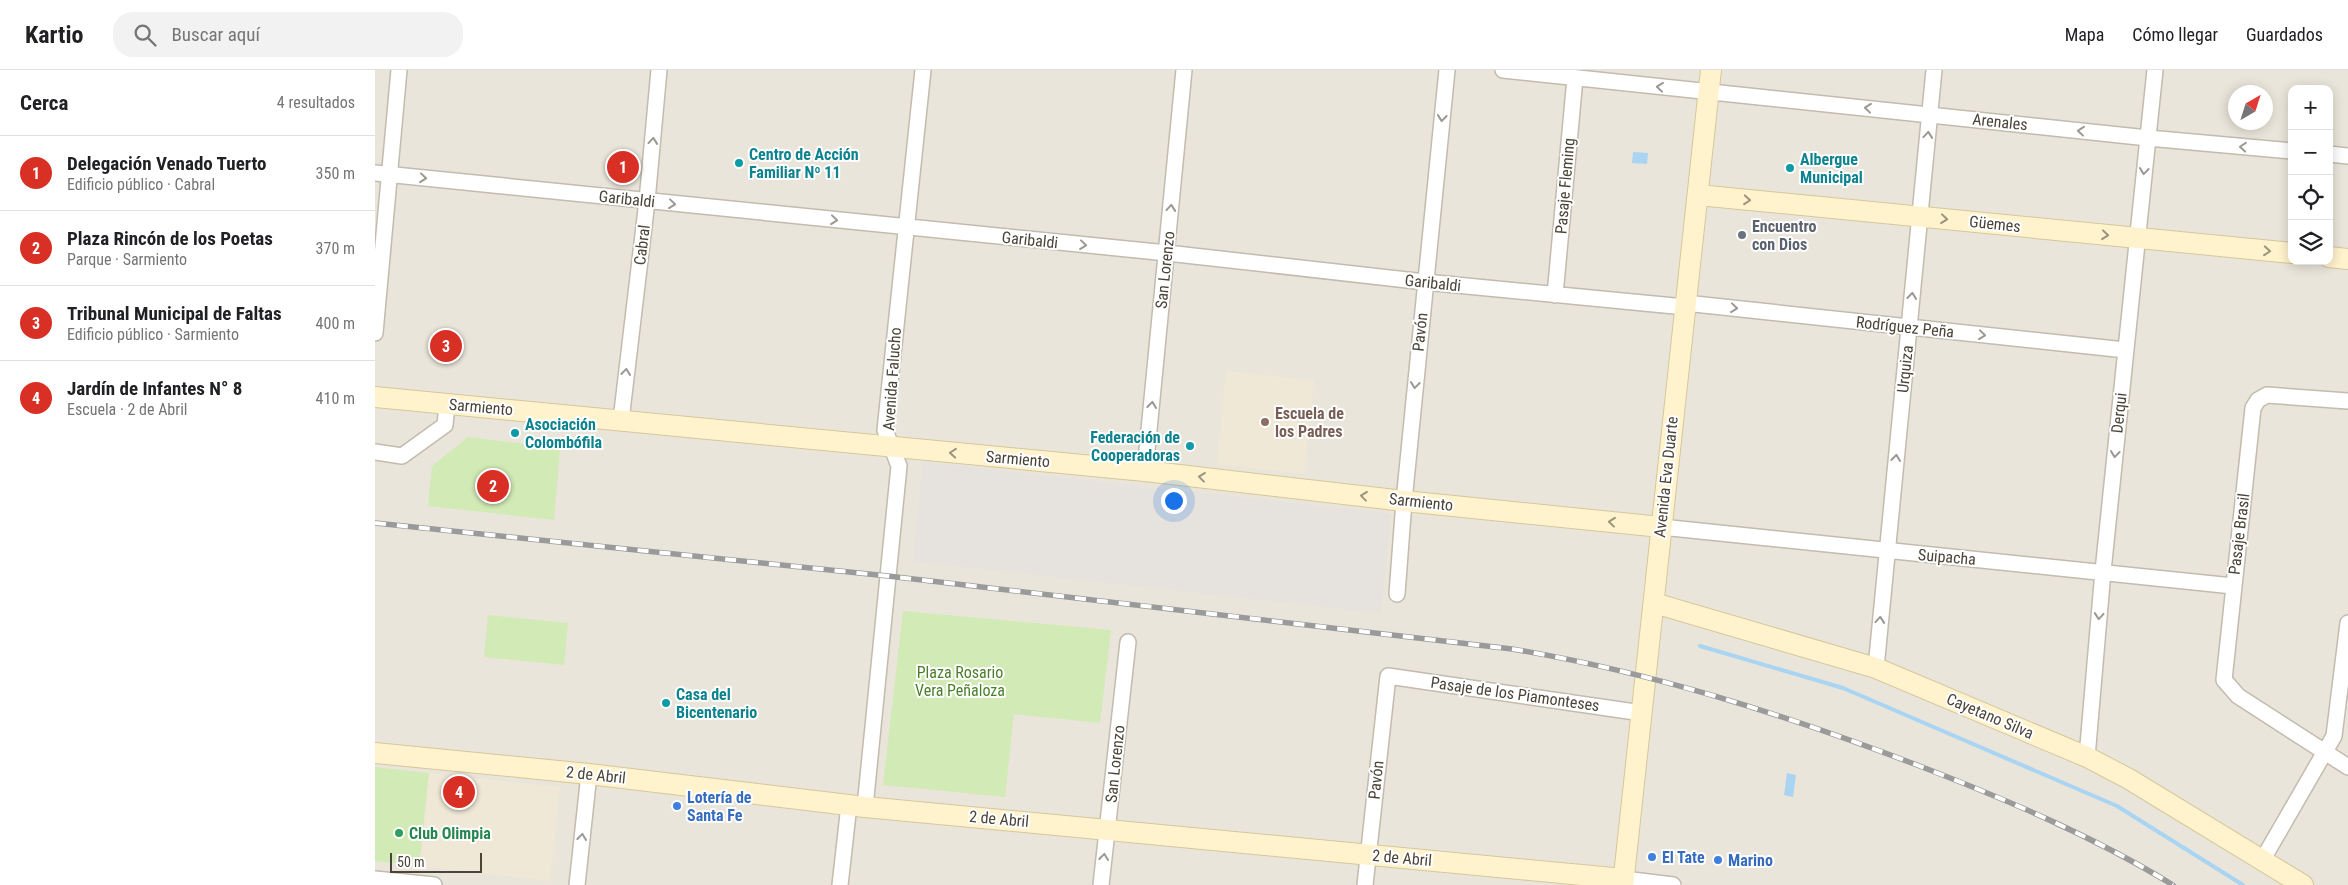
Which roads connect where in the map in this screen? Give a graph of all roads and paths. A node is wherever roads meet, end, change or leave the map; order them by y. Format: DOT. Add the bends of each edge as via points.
graph roads {
  1 [pos="399,70"];
  2 [pos="659,70"];
  3 [pos="923,70"];
  4 [pos="1184,70"];
  5 [pos="1447,70"];
  6 [pos="1503,70"];
  7 [pos="1711,70"];
  8 [pos="1934,70"];
  9 [pos="2155,70"];
  10 [pos="1575,78"];
  11 [pos="1709,92"];
  12 [pos="1930,115"];
  13 [pos="2148,138"];
  14 [pos="2288,151"];
  15 [pos="2333,154"];
  16 [pos="2348,156"];
  17 [pos="382,174"];
  18 [pos="1698,195"];
  19 [pos="647,201"];
  20 [pos="1920,216"];
  21 [pos="906,228"];
  22 [pos="2137,239"];
  23 [pos="1167,253"];
  24 [pos="2288,254"];
  25 [pos="2333,257"];
  26 [pos="2348,259"];
  27 [pos="1425,282"];
  28 [pos="1555,295"];
  29 [pos="1685,305"];
  30 [pos="1909,327"];
  31 [pos="375,333"];
  32 [pos="2125,350"];
  33 [pos="375,397"];
  34 [pos="2348,401"];
  35 [pos="447,404"];
  36 [pos="621,420"];
  37 [pos="891,448"];
  38 [pos="375,452"];
  39 [pos="1145,471"];
  40 [pos="1404,501"];
  41 [pos="1661,527"];
  42 [pos="1886,552"];
  43 [pos="2103,571"];
  44 [pos="2233,586"];
  45 [pos="1397,594"];
  46 [pos="1654,603"];
  47 [pos="2348,623"];
  48 [pos="1128,642"];
  49 [pos="1876,668"];
  50 [pos="1387,676"];
  51 [pos="1642,713"];
  52 [pos="375,753"];
  53 [pos="2325,753"];
  54 [pos="2087,757"];
  55 [pos="2348,766"];
  56 [pos="589,774"];
  57 [pos="857,806"];
  58 [pos="1108,830"];
  59 [pos="1368,855"];
  60 [pos="2263,859"];
  61 [pos="375,880"];
  62 [pos="1623,882"];
  63 [pos="434,885"];
  64 [pos="577,885"];
  65 [pos="840,885"];
  66 [pos="1101,885"];
  67 [pos="1365,885"];
  68 [pos="1673,885"];
  69 [pos="2303,885"];
  1 -- 17 [label="street"];
  19 -- 2 [label="street, Cabral, one-way"];
  3 -- 21 [label="street, Avenida Falucho"];
  23 -- 4 [label="street, San Lorenzo, one-way"];
  5 -- 27 [label="street, Pavón, one-way"];
  6 -- 10 [label="street, Arenales"];
  7 -- 11 [label="street, Avenida Eva Duarte"];
  8 -- 12 [label="street, Urquiza"];
  9 -- 13 [label="street, Derqui"];
  11 -- 10 [label="street, Arenales, one-way"];
  10 -- 28 [label="street, Pasaje Fleming"];
  12 -- 11 [label="street, Arenales, one-way"];
  11 -- 18 [label="street, Avenida Eva Duarte"];
  13 -- 12 [label="street, Arenales, one-way"];
  20 -- 12 [label="street, Urquiza, one-way"];
  14 -- 13 [label="street, Arenales, one-way"];
  13 -- 22 [label="street, Derqui, one-way"];
  15 -- 16 [label="street"];
  17 -- 19 [label="street, Garibaldi, one-way"];
  17 -- 31 [label="street"];
  18 -- 20 [label="street, Güemes, one-way"];
  18 -- 29 [label="street, Avenida Eva Duarte"];
  19 -- 21 [label="street, Garibaldi, one-way"];
  36 -- 19 [label="street, Cabral, one-way"];
  20 -- 22 [label="street, Güemes, one-way"];
  30 -- 20 [label="street, Urquiza, one-way"];
  21 -- 23 [label="street, Garibaldi, one-way"];
  21 -- 37 [label="street, Avenida Falucho" via="885,430"];
  22 -- 24 [label="street, Güemes, one-way"];
  22 -- 32 [label="street, Derqui"];
  23 -- 27 [label="street, Garibaldi"];
  39 -- 23 [label="street, San Lorenzo, one-way"];
  25 -- 26 [label="street"];
  27 -- 28 [label="street, Garibaldi"];
  27 -- 40 [label="street, Pavón, one-way"];
  28 -- 29 [label="street, Garibaldi"];
  29 -- 30 [label="street, Rodríguez Peña, one-way"];
  29 -- 41 [label="street, Avenida Eva Duarte"];
  30 -- 32 [label="street, Rodríguez Peña, one-way"];
  42 -- 30 [label="street, Urquiza, one-way"];
  32 -- 43 [label="street, Derqui, one-way"];
  33 -- 35 [label="street, Sarmiento"];
  34 -- 44 [label="street, Pasaje Brasil" via="2267,395 2253,408"];
  35 -- 36 [label="street, Sarmiento"];
  35 -- 38 [label="street" via="445,425 402,456"];
  36 -- 37 [label="street, Sarmiento"];
  39 -- 37 [label="street, Sarmiento, one-way"];
  37 -- 57 [label="street, Avenida Falucho" via="899,466"];
  40 -- 39 [label="street, Sarmiento, one-way"];
  41 -- 40 [label="street, Sarmiento, one-way"];
  40 -- 45 [label="street, Pavón"];
  41 -- 42 [label="street, Suipacha"];
  41 -- 46 [label="street, Avenida Eva Duarte"];
  42 -- 43 [label="street, Suipacha"];
  49 -- 42 [label="street, Urquiza, one-way"];
  43 -- 44 [label="street, Suipacha"];
  43 -- 54 [label="street, Derqui, one-way"];
  44 -- 53 [label="street, Pasaje Brasil" via="2224,680 2238,696"];
  46 -- 49 [label="street, Cayetano Silva"];
  46 -- 51 [label="street, Avenida Eva Duarte"];
  47 -- 53 [label="street" via="2334,736"];
  48 -- 58 [label="street, San Lorenzo"];
  49 -- 54 [label="street, Cayetano Silva"];
  50 -- 51 [label="street, Pasaje de los Piamonteses"];
  50 -- 59 [label="street, Pavón"];
  51 -- 62 [label="street, Avenida Eva Duarte"];
  52 -- 56 [label="street, 2 de Abril"];
  53 -- 55 [label="street"];
  53 -- 60 [label="street"];
  54 -- 60 [label="street, Cayetano Silva"];
  56 -- 57 [label="street, 2 de Abril"];
  64 -- 56 [label="street, one-way"];
  57 -- 58 [label="street, 2 de Abril"];
  57 -- 65 [label="street, Avenida Falucho"];
  58 -- 59 [label="street, 2 de Abril"];
  66 -- 58 [label="street, San Lorenzo, one-way"];
  59 -- 62 [label="street, 2 de Abril"];
  59 -- 67 [label="street, Pavón"];
  60 -- 69 [label="street, Cayetano Silva"];
  61 -- 63 [label="street"];
  62 -- 68 [label="street"];
}
